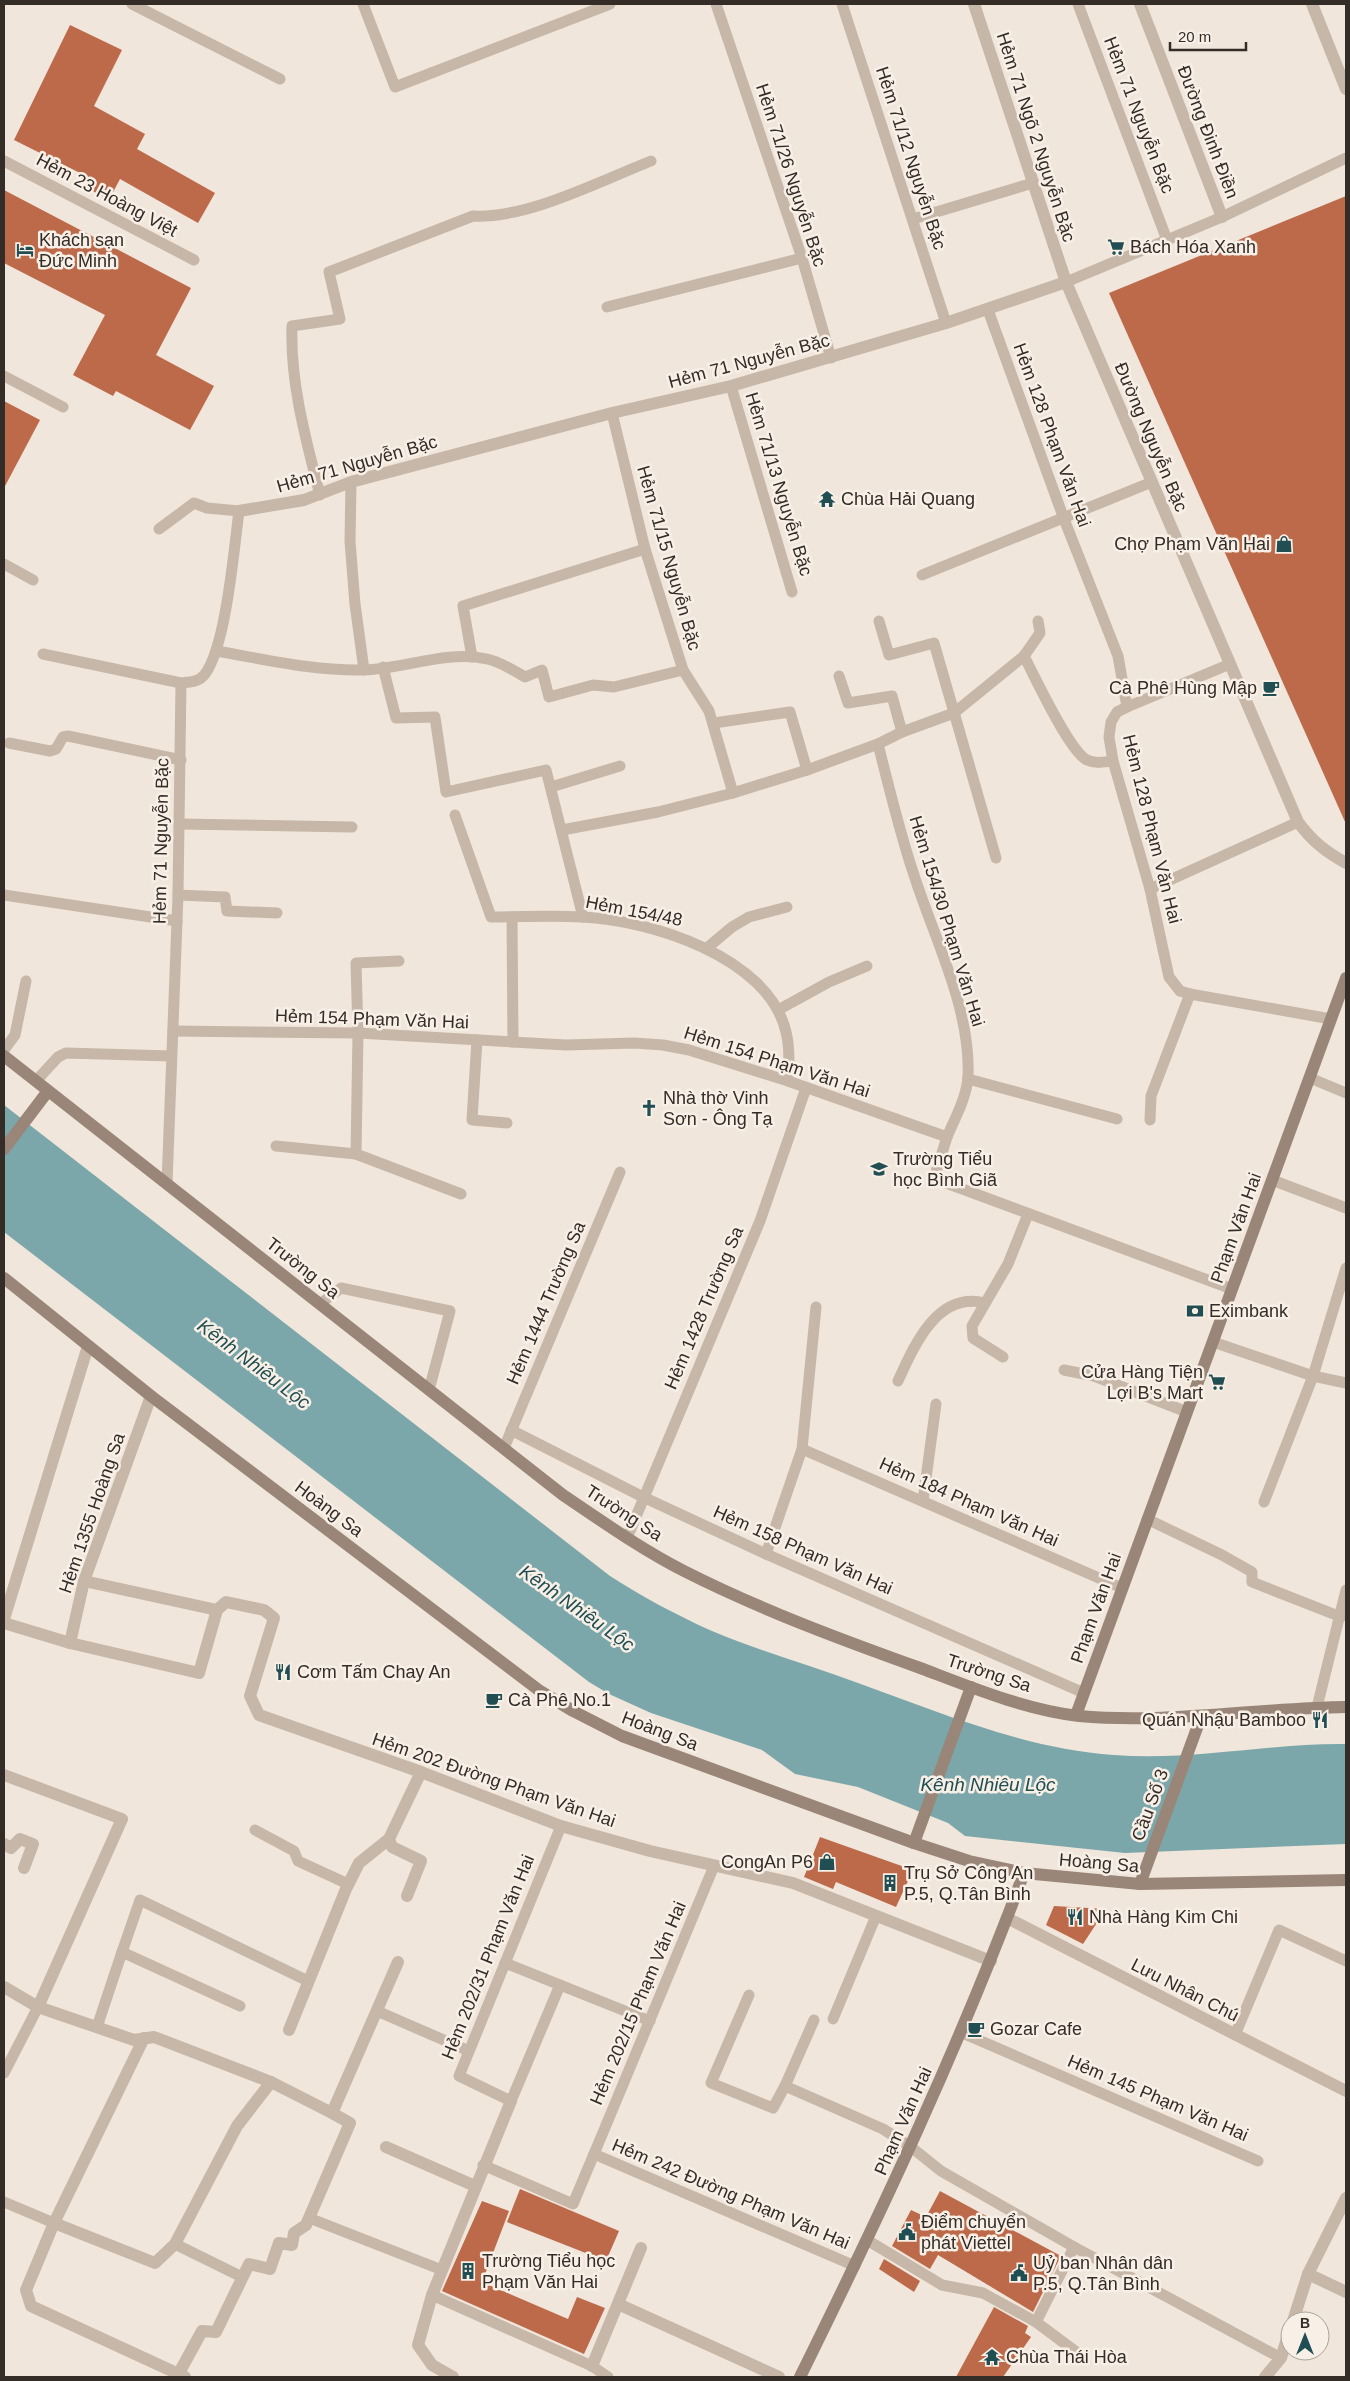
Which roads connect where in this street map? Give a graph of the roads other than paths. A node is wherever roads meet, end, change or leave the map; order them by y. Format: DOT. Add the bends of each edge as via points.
graph roads {
  1 [pos="132,4"];
  2 [pos="363,4"];
  3 [pos="610,4"];
  4 [pos="716,4"];
  5 [pos="842,4"];
  6 [pos="974,4"];
  7 [pos="1078,4"];
  8 [pos="1140,4"];
  9 [pos="1312,4"];
  10 [pos="280,79"];
  11 [pos="1346,89"];
  12 [pos="1346,158"];
  13 [pos="4,161"];
  14 [pos="651,161"];
  15 [pos="1032,183"];
  16 [pos="1222,217"];
  17 [pos="913,220"];
  18 [pos="1167,240"];
  19 [pos="802,258"];
  20 [pos="194,260"];
  21 [pos="1066,282"];
  22 [pos="608,307"];
  23 [pos="988,310"];
  24 [pos="946,323"];
  25 [pos="831,358"];
  26 [pos="4,376"];
  27 [pos="731,386"];
  28 [pos="63,407"];
  29 [pos="612,413"];
  30 [pos="351,482"];
  31 [pos="1152,482"];
  32 [pos="320,495"];
  33 [pos="239,511"];
  34 [pos="1064,518"];
  35 [pos="159,529"];
  36 [pos="645,549"];
  37 [pos="4,564"];
  38 [pos="922,575"];
  39 [pos="33,580"];
  40 [pos="792,592"];
  41 [pos="879,621"];
  42 [pos="1038,621"];
  43 [pos="216,651"];
  44 [pos="43,654"];
  45 [pos="1024,656"];
  46 [pos="472,657"];
  47 [pos="1230,664"];
  48 [pos="383,667"];
  49 [pos="364,670"];
  50 [pos="683,670"];
  51 [pos="839,676"];
  52 [pos="181,682"];
  53 [pos="1127,707"];
  54 [pos="954,713"];
  55 [pos="714,723"];
  56 [pos="902,732"];
  57 [pos="9,743"];
  58 [pos="878,744"];
  59 [pos="181,760"];
  60 [pos="1113,760"];
  61 [pos="620,766"];
  62 [pos="806,770"];
  63 [pos="552,787"];
  64 [pos="733,793"];
  65 [pos="455,815"];
  66 [pos="1298,822"];
  67 [pos="179,824"];
  68 [pos="352,827"];
  69 [pos="562,830"];
  70 [pos="996,858"];
  71 [pos="1346,864"];
  72 [pos="1150,889"];
  73 [pos="4,895"];
  74 [pos="178,895"];
  75 [pos="788,907"];
  76 [pos="276,913"];
  77 [pos="512,917"];
  78 [pos="583,917"];
  79 [pos="177,921"];
  80 [pos="707,948"];
  81 [pos="399,962"];
  82 [pos="867,966"];
  83 [pos="1346,978"];
  84 [pos="26,981"];
  85 [pos="1190,994"];
  86 [pos="1343,999"];
  87 [pos="778,1010"];
  88 [pos="1331,1018"];
  89 [pos="173,1031"];
  90 [pos="358,1033"];
  91 [pos="477,1040"];
  92 [pos="513,1042"];
  93 [pos="4,1050"];
  94 [pos="4,1056"];
  95 [pos="171,1056"];
  96 [pos="1310,1078"];
  97 [pos="968,1079"];
  98 [pos="36,1081"];
  99 [pos="788,1082"];
  100 [pos="806,1088"];
  101 [pos="48,1091"];
  102 [pos="1346,1093"];
  103 [pos="1117,1119"];
  104 [pos="1150,1120"];
  105 [pos="507,1122"];
  106 [pos="947,1137"];
  107 [pos="276,1146"];
  108 [pos="4,1149"];
  109 [pos="356,1154"];
  110 [pos="620,1172"];
  111 [pos="1272,1180"];
  112 [pos="167,1183"];
  113 [pos="462,1194"];
  114 [pos="1346,1208"];
  115 [pos="1028,1214"];
  116 [pos="1346,1268"];
  117 [pos="4,1278"];
  118 [pos="1232,1289"];
  119 [pos="985,1303"];
  120 [pos="320,1304"];
  121 [pos="816,1307"];
  122 [pos="1212,1342"];
  123 [pos="88,1346"];
  124 [pos="1003,1357"];
  125 [pos="1064,1370"];
  126 [pos="1313,1376"];
  127 [pos="898,1381"];
  128 [pos="1346,1384"];
  129 [pos="429,1390"];
  130 [pos="151,1396"];
  131 [pos="936,1404"];
  132 [pos="1187,1412"];
  133 [pos="511,1430"];
  134 [pos="504,1448"];
  135 [pos="802,1449"];
  136 [pos="643,1497"];
  137 [pos="923,1501"];
  138 [pos="1264,1502"];
  139 [pos="1147,1519"];
  140 [pos="626,1538"];
  141 [pos="766,1554"];
  142 [pos="84,1582"];
  143 [pos="1122,1588"];
  144 [pos="1346,1590"];
  145 [pos="217,1610"];
  146 [pos="1341,1617"];
  147 [pos="4,1621"];
  148 [pos="70,1643"];
  149 [pos="971,1687"];
  150 [pos="1084,1693"];
  151 [pos="1317,1707"];
  152 [pos="1346,1707"];
  153 [pos="1076,1715"];
  154 [pos="1200,1716"];
  155 [pos="421,1772"];
  156 [pos="4,1775"];
  157 [pos="561,1826"];
  158 [pos="254,1830"];
  159 [pos="389,1839"];
  160 [pos="914,1843"];
  161 [pos="4,1844"];
  162 [pos="714,1866"];
  163 [pos="24,1868"];
  164 [pos="1024,1873"];
  165 [pos="1346,1880"];
  166 [pos="348,1884"];
  167 [pos="1140,1884"];
  168 [pos="407,1896"];
  169 [pos="876,1916"];
  170 [pos="1007,1918"];
  171 [pos="122,1952"];
  172 [pos="991,1961"];
  173 [pos="1346,1961"];
  174 [pos="398,1962"];
  175 [pos="505,1963"];
  176 [pos="308,1981"];
  177 [pos="560,1985"];
  178 [pos="4,1987"];
  179 [pos="749,1995"];
  180 [pos="240,2006"];
  181 [pos="38,2007"];
  182 [pos="377,2011"];
  183 [pos="833,2018"];
  184 [pos="814,2020"];
  185 [pos="650,2021"];
  186 [pos="97,2027"];
  187 [pos="288,2030"];
  188 [pos="960,2032"];
  189 [pos="1235,2035"];
  190 [pos="144,2038"];
  191 [pos="469,2051"];
  192 [pos="4,2073"];
  193 [pos="271,2082"];
  194 [pos="785,2086"];
  195 [pos="1346,2091"];
  196 [pos="511,2101"];
  197 [pos="332,2113"];
  198 [pos="386,2147"];
  199 [pos="912,2147"];
  200 [pos="594,2154"];
  201 [pos="1258,2161"];
  202 [pos="484,2165"];
  203 [pos="475,2186"];
  204 [pos="1346,2198"];
  205 [pos="4,2202"];
  206 [pos="309,2218"];
  207 [pos="54,2223"];
  208 [pos="868,2240"];
  209 [pos="175,2244"];
  210 [pos="1074,2247"];
  211 [pos="641,2248"];
  212 [pos="855,2266"];
  213 [pos="442,2270"];
  214 [pos="1308,2274"];
  215 [pos="242,2277"];
  216 [pos="1346,2292"];
  217 [pos="432,2295"];
  218 [pos="618,2304"];
  219 [pos="1296,2311"];
  220 [pos="1036,2322"];
  221 [pos="1083,2357"];
  222 [pos="1280,2357"];
  223 [pos="1280,2359"];
  224 [pos="592,2366"];
  225 [pos="183,2375"];
  226 [pos="453,2377"];
  227 [pos="608,2377"];
  228 [pos="779,2377"];
  229 [pos="800,2377"];
  230 [pos="1265,2377"];
  1 -- 10 [label="lane"];
  2 -- 3 [label="lane" via="395,87"];
  4 -- 19 [label="lane, Hẻm 71/26 Nguyễn Bặc"];
  5 -- 17 [label="lane, Hẻm 71/12 Nguyễn Bặc"];
  6 -- 15 [label="street, Hẻm 71 Ngõ 2 Nguyễn Bặc"];
  7 -- 18 [label="lane, Hẻm 71 Nguyễn Bặc"];
  8 -- 16 [label="street, Đường Đinh Điền"];
  9 -- 11 [label="street"];
  12 -- 16 [label="lane"];
  13 -- 20 [label="lane, Hẻm 23 Hoàng Việt"];
  14 -- 32 [label="lane" via="531,208 493,217 473,216 329,272 340,319 292,326 291,352 298,395"];
  15 -- 17 [label="lane"];
  15 -- 21 [label="street, Hẻm 71 Ngõ 2 Nguyễn Bặc"];
  16 -- 18 [label="lane"];
  17 -- 24 [label="lane, Hẻm 71/12 Nguyễn Bặc"];
  18 -- 21 [label="lane"];
  19 -- 22 [label="lane"];
  19 -- 25 [label="lane, Hẻm 71/26 Nguyễn Bặc"];
  21 -- 23 [label="street, Hẻm 71 Nguyễn Bặc"];
  21 -- 31 [label="street, Đường Nguyễn Bặc"];
  23 -- 24 [label="street, Hẻm 71 Nguyễn Bặc"];
  23 -- 34 [label="lane, Hẻm 128 Phạm Văn Hai"];
  24 -- 25 [label="street, Hẻm 71 Nguyễn Bặc"];
  25 -- 27 [label="street, Hẻm 71 Nguyễn Bặc"];
  26 -- 28 [label="lane"];
  27 -- 29 [label="street, Hẻm 71 Nguyễn Bặc"];
  27 -- 40 [label="lane, Hẻm 71/13 Nguyễn Bặc"];
  29 -- 30 [label="street, Hẻm 71 Nguyễn Bặc"];
  29 -- 36 [label="lane, Hẻm 71/15 Nguyễn Bặc"];
  30 -- 32 [label="street, Hẻm 71 Nguyễn Bặc"];
  30 -- 49 [label="lane" via="350,541"];
  31 -- 34 [label="lane"];
  31 -- 47 [label="street, Đường Nguyễn Bặc"];
  32 -- 33 [label="street, Hẻm 71 Nguyễn Bặc"];
  33 -- 35 [label="lane" via="207,508 194,503"];
  33 -- 43 [label="lane" via="226,609"];
  34 -- 38 [label="lane"];
  34 -- 53 [label="lane, Hẻm 128 Phạm Văn Hai" via="1118,656"];
  36 -- 46 [label="lane" via="463,606"];
  36 -- 50 [label="lane, Hẻm 71/15 Nguyễn Bặc"];
  37 -- 39 [label="lane"];
  41 -- 54 [label="lane" via="889,655 934,643"];
  42 -- 45 [label="lane" via="1040,634"];
  43 -- 49 [label="lane" via="312,667"];
  43 -- 52 [label="lane" via="199,680"];
  44 -- 52 [label="lane"];
  45 -- 54 [label="lane"];
  45 -- 60 [label="lane" via="1073,745 1085,759 1098,764"];
  46 -- 48 [label="lane"];
  46 -- 50 [label="lane" via="504,665 525,677 542,670 549,697 593,686 614,687"];
  47 -- 53 [label="lane"];
  47 -- 66 [label="street, Đường Nguyễn Bặc"];
  48 -- 49 [label="lane"];
  48 -- 63 [label="lane" via="396,718 434,717 446,792 546,770"];
  50 -- 55 [label="lane, Hẻm 71/15 Nguyễn Bặc" via="710,711"];
  51 -- 56 [label="lane" via="848,703 892,696"];
  52 -- 59 [label="lane, Hẻm 71 Nguyễn Bặc"];
  53 -- 60 [label="lane, Hẻm 128 Phạm Văn Hai" via="1117,712 1110,722"];
  54 -- 56 [label="lane"];
  54 -- 70 [label="lane"];
  55 -- 62 [label="lane" via="790,712"];
  55 -- 64 [label="lane, Hẻm 71/15 Nguyễn Bặc"];
  56 -- 58 [label="lane"];
  57 -- 59 [label="lane" via="50,751 68,736"];
  58 -- 62 [label="lane"];
  58 -- 97 [label="lane, Hẻm 154/30 Phạm Văn Hai" via="913,872 960,1011 968,1056"];
  59 -- 67 [label="lane, Hẻm 71 Nguyễn Bặc"];
  60 -- 72 [label="lane, Hẻm 128 Phạm Văn Hai"];
  61 -- 63 [label="lane"];
  62 -- 64 [label="lane"];
  63 -- 69 [label="lane"];
  64 -- 69 [label="lane" via="658,812"];
  65 -- 77 [label="lane, Hẻm 154/48" via="491,917"];
  66 -- 71 [label="street, Đường Nguyễn Bặc" via="1310,838"];
  66 -- 72 [label="lane"];
  67 -- 68 [label="lane"];
  67 -- 74 [label="lane, Hẻm 71 Nguyễn Bặc"];
  69 -- 78 [label="lane"];
  72 -- 85 [label="lane, Hẻm 128 Phạm Văn Hai" via="1169,977 1180,991"];
  73 -- 79 [label="lane"];
  74 -- 76 [label="lane" via="225,897 227,911"];
  74 -- 79 [label="lane, Hẻm 71 Nguyễn Bặc"];
  75 -- 80 [label="lane" via="749,917"];
  77 -- 78 [label="lane, Hẻm 154/48"];
  77 -- 92 [label="lane"];
  78 -- 80 [label="lane, Hẻm 154/48" via="684,938"];
  79 -- 89 [label="lane, Hẻm 71 Nguyễn Bặc"];
  80 -- 87 [label="lane, Hẻm 154/48" via="753,978"];
  81 -- 90 [label="lane" via="356,963"];
  82 -- 87 [label="lane"];
  83 -- 86 [label="street, Phạm Văn Hai"];
  84 -- 93 [label="lane" via="15,1035"];
  85 -- 88 [label="lane, Hẻm 128 Phạm Văn Hai"];
  85 -- 104 [label="lane" via="1151,1096"];
  86 -- 88 [label="street, Phạm Văn Hai"];
  87 -- 99 [label="lane, Hẻm 154/48" via="786,1032"];
  88 -- 96 [label="street, Phạm Văn Hai"];
  89 -- 90 [label="lane, Hẻm 154 Phạm Văn Hai"];
  89 -- 95 [label="lane, Hẻm 71 Nguyễn Bặc"];
  90 -- 91 [label="lane, Hẻm 154 Phạm Văn Hai"];
  90 -- 109 [label="lane"];
  91 -- 92 [label="lane, Hẻm 154 Phạm Văn Hai"];
  91 -- 105 [label="lane" via="472,1120"];
  92 -- 99 [label="lane, Hẻm 154 Phạm Văn Hai" via="663,1045 689,1050"];
  94 -- 98 [label="street, Trường Sa"];
  95 -- 98 [label="lane" via="66,1053 58,1057"];
  95 -- 112 [label="lane, Hẻm 71 Nguyễn Bặc"];
  96 -- 102 [label="lane"];
  96 -- 111 [label="street, Phạm Văn Hai"];
  97 -- 103 [label="lane"];
  97 -- 106 [label="lane, Hẻm 154/30 Phạm Văn Hai"];
  98 -- 101 [label="street, Trường Sa"];
  99 -- 100 [label="lane, Hẻm 154 Phạm Văn Hai"];
  100 -- 106 [label="lane, Hẻm 154 Phạm Văn Hai"];
  100 -- 136 [label="lane, Hẻm 1428 Trường Sa" via="760,1221"];
  101 -- 108 [label="street"];
  101 -- 112 [label="street, Trường Sa"];
  106 -- 115 [label="lane" via="936,1172 938,1180"];
  107 -- 109 [label="lane"];
  109 -- 113 [label="lane"];
  110 -- 133 [label="lane, Hẻm 1444 Trường Sa"];
  111 -- 114 [label="lane"];
  111 -- 118 [label="street, Phạm Văn Hai"];
  112 -- 120 [label="street, Trường Sa"];
  115 -- 118 [label="lane"];
  115 -- 119 [label="lane" via="1008,1264"];
  116 -- 126 [label="lane"];
  117 -- 123 [label="street, Hoàng Sa"];
  118 -- 122 [label="street, Phạm Văn Hai"];
  119 -- 124 [label="lane" via="971,1333 973,1338"];
  119 -- 127 [label="lane" via="973,1300 959,1302 941,1313 917,1339"];
  120 -- 129 [label="street, Trường Sa"];
  120 -- 129 [label="lane" via="341,1288 450,1311"];
  121 -- 135 [label="lane"];
  122 -- 126 [label="lane"];
  122 -- 132 [label="street, Phạm Văn Hai"];
  123 -- 130 [label="street, Hoàng Sa"];
  123 -- 147 [label="street"];
  125 -- 132 [label="lane" via="1094,1376"];
  126 -- 128 [label="lane"];
  126 -- 138 [label="lane"];
  129 -- 134 [label="street, Trường Sa"];
  130 -- 142 [label="street, Hẻm 1355 Hoàng Sa"];
  130 -- 160 [label="street, Hoàng Sa" via="540,1691 573,1712 622,1736"];
  131 -- 137 [label="lane"];
  132 -- 139 [label="street, Phạm Văn Hai"];
  133 -- 134 [label="lane, Hẻm 1444 Trường Sa"];
  133 -- 136 [label="lane, Hẻm 158 Phạm Văn Hai"];
  134 -- 140 [label="street, Trường Sa"];
  135 -- 137 [label="lane, Hẻm 184 Phạm Văn Hai"];
  135 -- 141 [label="lane"];
  136 -- 140 [label="lane, Hẻm 1428 Trường Sa"];
  136 -- 141 [label="lane, Hẻm 158 Phạm Văn Hai"];
  137 -- 143 [label="lane, Hẻm 184 Phạm Văn Hai"];
  139 -- 143 [label="street, Phạm Văn Hai"];
  139 -- 146 [label="lane" via="1252,1572 1252,1582"];
  140 -- 149 [label="street, Trường Sa" via="682,1570 754,1604"];
  141 -- 150 [label="lane, Hẻm 158 Phạm Văn Hai"];
  142 -- 145 [label="street"];
  142 -- 148 [label="street, Hẻm 1355 Hoàng Sa"];
  143 -- 150 [label="street, Phạm Văn Hai"];
  144 -- 146 [label="lane"];
  145 -- 148 [label="street" via="198,1673"];
  145 -- 155 [label="street, Hẻm 202 Đường Phạm Văn Hai" via="226,1602 264,1610 274,1618 250,1696 259,1715"];
  146 -- 151 [label="lane"];
  147 -- 148 [label="street"];
  149 -- 153 [label="street, Trường Sa" via="1023,1704"];
  149 -- 160 [label="street"];
  150 -- 153 [label="street, Phạm Văn Hai"];
  151 -- 152 [label="street, Trường Sa"];
  151 -- 154 [label="street, Trường Sa"];
  153 -- 154 [label="street, Trường Sa" via="1142,1719"];
  154 -- 167 [label="street, Cầu Số 3"];
  155 -- 157 [label="street, Hẻm 202 Đường Phạm Văn Hai"];
  155 -- 159 [label="street"];
  156 -- 181 [label="street" via="122,1819"];
  157 -- 162 [label="street, Hẻm 202 Đường Phạm Văn Hai"];
  157 -- 175 [label="lane, Hẻm 202/31 Phạm Văn Hai"];
  158 -- 166 [label="lane" via="294,1851 298,1861"];
  159 -- 166 [label="street" via="360,1862"];
  159 -- 168 [label="street" via="392,1847 421,1861"];
  160 -- 164 [label="street, Hoàng Sa" via="969,1861"];
  161 -- 163 [label="street" via="11,1848 20,1839 33,1844"];
  162 -- 169 [label="street, Hẻm 202 Đường Phạm Văn Hai" via="793,1884"];
  162 -- 185 [label="lane, Hẻm 202/15 Phạm Văn Hai"];
  164 -- 167 [label="street, Hoàng Sa"];
  164 -- 170 [label="street, Phạm Văn Hai"];
  165 -- 167 [label="street, Hoàng Sa"];
  166 -- 176 [label="street"];
  169 -- 172 [label="street, Hẻm 202 Đường Phạm Văn Hai"];
  169 -- 183 [label="lane"];
  170 -- 172 [label="street, Phạm Văn Hai"];
  170 -- 189 [label="street, Lưu Nhân Chú"];
  171 -- 176 [label="lane" via="140,1900"];
  171 -- 180 [label="lane"];
  171 -- 186 [label="lane"];
  172 -- 188 [label="street, Phạm Văn Hai"];
  173 -- 189 [label="lane" via="1279,1930"];
  174 -- 182 [label="street"];
  175 -- 177 [label="lane"];
  175 -- 191 [label="lane, Hẻm 202/31 Phạm Văn Hai"];
  176 -- 187 [label="street"];
  177 -- 185 [label="lane"];
  177 -- 196 [label="lane"];
  178 -- 181 [label="street"];
  179 -- 194 [label="lane" via="711,2083 773,2108"];
  181 -- 186 [label="street"];
  181 -- 192 [label="lane"];
  182 -- 191 [label="lane"];
  182 -- 197 [label="street"];
  184 -- 194 [label="lane"];
  185 -- 200 [label="lane, Hẻm 202/15 Phạm Văn Hai"];
  186 -- 190 [label="street" via="134,2040"];
  188 -- 199 [label="street, Phạm Văn Hai"];
  188 -- 201 [label="lane, Hẻm 145 Phạm Văn Hai"];
  189 -- 195 [label="street, Lưu Nhân Chú"];
  190 -- 193 [label="street" via="154,2037"];
  190 -- 207 [label="street"];
  191 -- 196 [label="lane, Hẻm 202/31 Phạm Văn Hai" via="459,2076"];
  193 -- 197 [label="street"];
  193 -- 209 [label="street" via="237,2126"];
  194 -- 199 [label="lane" via="883,2129"];
  196 -- 202 [label="street"];
  197 -- 206 [label="street" via="350,2123"];
  198 -- 203 [label="street"];
  199 -- 208 [label="street, Phạm Văn Hai"];
  199 -- 210 [label="lane" via="941,2171"];
  200 -- 202 [label="lane, Hẻm 242 Đường Phạm Văn Hai" via="574,2204"];
  200 -- 212 [label="lane, Hẻm 242 Đường Phạm Văn Hai"];
  202 -- 203 [label="street"];
  203 -- 213 [label="street"];
  204 -- 214 [label="street"];
  205 -- 207 [label="lane"];
  206 -- 213 [label="lane"];
  206 -- 215 [label="street" via="306,2225 294,2233 292,2245 279,2243 270,2269 249,2264"];
  207 -- 209 [label="street" via="155,2263"];
  207 -- 225 [label="street" via="26,2290 31,2306"];
  208 -- 212 [label="street, Phạm Văn Hai"];
  208 -- 220 [label="lane" via="942,2285 980,2291"];
  209 -- 215 [label="lane"];
  210 -- 220 [label="lane"];
  210 -- 222 [label="lane"];
  211 -- 218 [label="street"];
  212 -- 229 [label="street, Phạm Văn Hai"];
  213 -- 217 [label="street"];
  214 -- 216 [label="street"];
  214 -- 219 [label="street"];
  215 -- 225 [label="street" via="216,2332 202,2331"];
  217 -- 224 [label="lane"];
  217 -- 226 [label="street" via="418,2345 432,2365"];
  218 -- 224 [label="street"];
  218 -- 228 [label="street"];
  220 -- 221 [label="lane"];
  223 -- 230 [label="street"];
  224 -- 227 [label="lane"];
}
